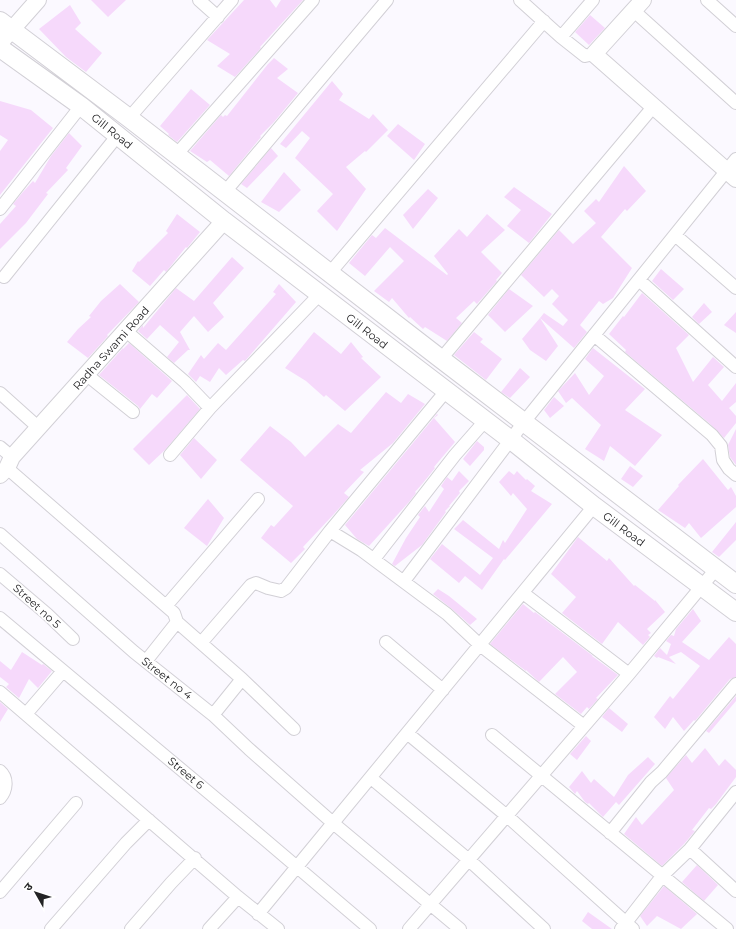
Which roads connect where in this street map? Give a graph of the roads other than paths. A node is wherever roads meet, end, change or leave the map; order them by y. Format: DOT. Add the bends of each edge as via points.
graph roads {
  1 [pos="38,0"];
  2 [pos="199,0"];
  3 [pos="232,0"];
  4 [pos="312,0"];
  5 [pos="387,0"];
  6 [pos="520,0"];
  7 [pos="593,0"];
  8 [pos="707,0"];
  9 [pos="639,5"];
  10 [pos="218,16"];
  11 [pos="544,21"];
  12 [pos="736,26"];
  13 [pos="4,31"];
  14 [pos="561,37"];
  15 [pos="0,48"];
  16 [pos="594,54"];
  17 [pos="736,103"];
  18 [pos="81,106"];
  19 [pos="654,108"];
  20 [pos="129,118"];
  21 [pos="118,136"];
  22 [pos="176,155"];
  23 [pos="736,159"];
  24 [pos="731,175"];
  25 [pos="224,193"];
  26 [pos="0,209"];
  27 [pos="224,221"];
  28 [pos="675,235"];
  29 [pos="329,274"];
  30 [pos="4,278"];
  31 [pos="639,280"];
  32 [pos="736,288"];
  33 [pos="320,294"];
  34 [pos="126,332"];
  35 [pos="594,335"];
  36 [pos="441,359"];
  37 [pos="736,367"];
  38 [pos="87,375"];
  39 [pos="446,391"];
  40 [pos="0,393"];
  41 [pos="210,408"];
  42 [pos="134,412"];
  43 [pos="484,422"];
  44 [pos="524,422"];
  45 [pos="39,428"];
  46 [pos="511,440"];
  47 [pos="170,455"];
  48 [pos="5,462"];
  49 [pos="736,475"];
  50 [pos="258,499"];
  51 [pos="594,506"];
  52 [pos="330,530"];
  53 [pos="0,534"];
  54 [pos="374,559"];
  55 [pos="716,569"];
  56 [pos="0,574"];
  57 [pos="404,581"];
  58 [pos="736,584"];
  59 [pos="702,587"];
  60 [pos="523,593"];
  61 [pos="166,606"];
  62 [pos="736,612"];
  63 [pos="0,618"];
  64 [pos="177,622"];
  65 [pos="73,639"];
  66 [pos="386,642"];
  67 [pos="201,643"];
  68 [pos="480,645"];
  69 [pos="146,661"];
  70 [pos="63,671"];
  71 [pos="628,674"];
  72 [pos="242,679"];
  73 [pos="736,684"];
  74 [pos="443,690"];
  75 [pos="0,692"];
  76 [pos="26,714"];
  77 [pos="213,715"];
  78 [pos="584,726"];
  79 [pos="294,729"];
  80 [pos="407,733"];
  81 [pos="492,734"];
  82 [pos="0,771"];
  83 [pos="541,776"];
  84 [pos="371,778"];
  85 [pos="736,792"];
  86 [pos="0,798"];
  87 [pos="76,803"];
  88 [pos="507,816"];
  89 [pos="149,820"];
  90 [pos="333,823"];
  91 [pos="610,833"];
  92 [pos="690,849"];
  93 [pos="195,858"];
  94 [pos="469,860"];
  95 [pos="298,867"];
  96 [pos="663,875"];
  97 [pos="0,892"];
  98 [pos="736,892"];
  99 [pos="238,897"];
  100 [pos="431,904"];
  101 [pos="258,914"];
  102 [pos="627,927"];
  103 [pos="51,929"];
  104 [pos="131,929"];
  105 [pos="209,929"];
  106 [pos="278,929"];
  107 [pos="370,929"];
  108 [pos="410,929"];
  109 [pos="460,929"];
  110 [pos="544,929"];
  111 [pos="727,929"];
  1 -- 13 [label="street"];
  2 -- 10 [label="street"];
  3 -- 10 [label="street"];
  4 -- 22 [label="street"];
  5 -- 25 [label="street"];
  6 -- 11 [label="street"];
  7 -- 14 [label="street"];
  8 -- 12 [label="street"];
  9 -- 16 [label="street"];
  9 -- 17 [label="street"];
  10 -- 20 [label="street"];
  11 -- 14 [label="street"];
  11 -- 29 [label="street"];
  13 -- 20 [label="main road, Gill Road"];
  14 -- 16 [label="street" via="585,56"];
  15 -- 18 [label="main road, Gill Road"];
  16 -- 19 [label="street"];
  18 -- 21 [label="main road, Gill Road"];
  18 -- 26 [label="street"];
  19 -- 24 [label="street"];
  19 -- 36 [label="street"];
  20 -- 22 [label="main road, Gill Road"];
  21 -- 27 [label="main road, Gill Road"];
  21 -- 30 [label="street"];
  22 -- 25 [label="main road, Gill Road"];
  23 -- 24 [label="street"];
  24 -- 28 [label="street"];
  25 -- 29 [label="main road, Gill Road"];
  27 -- 33 [label="main road, Gill Road"];
  27 -- 34 [label="street, Radha Swami Road"];
  28 -- 31 [label="street"];
  28 -- 32 [label="street"];
  29 -- 36 [label="main road, Gill Road"];
  31 -- 35 [label="street"];
  31 -- 37 [label="street"];
  33 -- 39 [label="main road, Gill Road"];
  33 -- 41 [label="street"];
  34 -- 38 [label="street, Radha Swami Road"];
  34 -- 41 [label="street" via="186,382"];
  35 -- 44 [label="street"];
  35 -- 49 [label="street" via="712,435 721,446 723,460"];
  36 -- 44 [label="main road, Gill Road"];
  38 -- 42 [label="street"];
  38 -- 45 [label="street, Radha Swami Road"];
  39 -- 43 [label="main road, Gill Road"];
  39 -- 52 [label="street"];
  40 -- 45 [label="street"];
  41 -- 47 [label="street"];
  43 -- 46 [label="main road, Gill Road"];
  43 -- 54 [label="street"];
  44 -- 46 [label="street"];
  44 -- 55 [label="main road, Gill Road"];
  45 -- 48 [label="street, Radha Swami Road"];
  46 -- 51 [label="main road, Gill Road"];
  46 -- 57 [label="street"];
  48 -- 61 [label="street"];
  50 -- 61 [label="street"];
  51 -- 59 [label="main road, Gill Road"];
  51 -- 60 [label="street"];
  52 -- 54 [label="street"];
  52 -- 67 [label="street" via="286,588 281,591 256,583 251,585"];
  53 -- 69 [label="street, Street no 4"];
  54 -- 57 [label="street"];
  55 -- 58 [label="main road, Gill Road"];
  55 -- 59 [label="street"];
  56 -- 65 [label="street, Street no 5"];
  57 -- 68 [label="street" via="447,614"];
  59 -- 62 [label="main road, Gill Road"];
  59 -- 71 [label="street"];
  60 -- 68 [label="street"];
  60 -- 71 [label="street"];
  61 -- 64 [label="street" via="174,613"];
  63 -- 70 [label="street, Street 6"];
  64 -- 67 [label="street"];
  64 -- 69 [label="street"];
  66 -- 74 [label="street"];
  67 -- 72 [label="street"];
  68 -- 74 [label="street"];
  68 -- 78 [label="street"];
  69 -- 77 [label="street, Street no 4"];
  70 -- 76 [label="street"];
  70 -- 95 [label="street, Street 6"];
  71 -- 78 [label="street"];
  72 -- 77 [label="street"];
  72 -- 79 [label="street"];
  73 -- 91 [label="street"];
  74 -- 80 [label="street"];
  75 -- 76 [label="street"];
  76 -- 89 [label="street"];
  77 -- 90 [label="street, Street no 4"];
  78 -- 83 [label="street"];
  80 -- 84 [label="street"];
  80 -- 88 [label="street"];
  81 -- 83 [label="street"];
  82 -- 86 [label="street" via="4,775 6,786"];
  83 -- 88 [label="street"];
  83 -- 91 [label="street"];
  84 -- 90 [label="street"];
  84 -- 94 [label="street"];
  85 -- 92 [label="street"];
  87 -- 97 [label="street"];
  88 -- 94 [label="street"];
  88 -- 102 [label="street"];
  89 -- 93 [label="street"];
  89 -- 103 [label="street"];
  90 -- 95 [label="street"];
  90 -- 100 [label="street, Street no 4"];
  91 -- 96 [label="street"];
  92 -- 96 [label="street"];
  92 -- 98 [label="street"];
  93 -- 99 [label="street"];
  93 -- 104 [label="street"];
  94 -- 100 [label="street"];
  94 -- 110 [label="street"];
  95 -- 101 [label="street"];
  95 -- 107 [label="street, Street 6"];
  96 -- 102 [label="street"];
  96 -- 111 [label="street"];
  99 -- 101 [label="street"];
  99 -- 105 [label="street"];
  100 -- 108 [label="street"];
  100 -- 109 [label="street, Street no 4"];
  101 -- 106 [label="street"];
}
